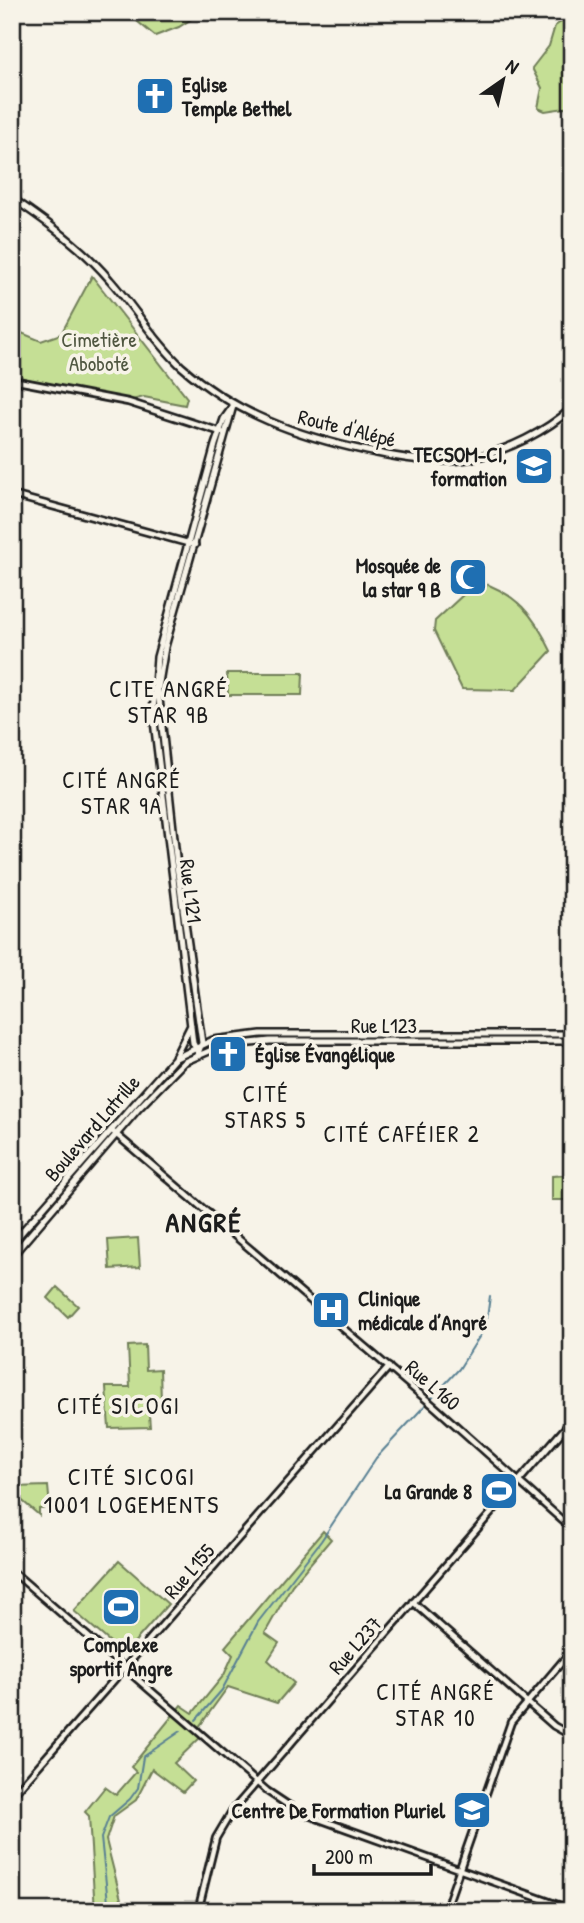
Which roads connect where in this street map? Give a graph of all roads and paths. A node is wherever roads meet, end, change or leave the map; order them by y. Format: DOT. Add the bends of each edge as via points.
graph roads {
  1 [pos="12,198"];
  2 [pos="12,380"];
  3 [pos="233,405"];
  4 [pos="572,408"];
  5 [pos="222,432"];
  6 [pos="12,495"];
  7 [pos="192,545"];
  8 [pos="192,1022"];
  9 [pos="572,1034"];
  10 [pos="572,1041"];
  11 [pos="202,1043"];
  12 [pos="193,1047"];
  13 [pos="198,1053"];
  14 [pos="174,1059"];
  15 [pos="114,1132"];
  16 [pos="12,1243"];
  17 [pos="12,1255"];
  18 [pos="389,1367"];
  19 [pos="572,1420"];
  20 [pos="519,1481"];
  21 [pos="572,1529"];
  22 [pos="12,1571"];
  23 [pos="413,1602"];
  24 [pos="572,1650"];
  25 [pos="125,1668"];
  26 [pos="526,1702"];
  27 [pos="572,1736"];
  28 [pos="256,1781"];
  29 [pos="12,1796"];
  30 [pos="458,1870"];
  31 [pos="572,1910"];
  32 [pos="198,1911"];
  33 [pos="445,1911"];
  1 -- 3 [label="main road, Route d'Alépé" via="84,253 164,349"];
  2 -- 5 [label="street" via="128,402"];
  3 -- 4 [label="main road, Route d'Alépé" via="310,438 389,456 441,460 473,458 510,446"];
  3 -- 5 [label="main road"];
  5 -- 7 [label="main road"];
  6 -- 7 [label="street"];
  7 -- 8 [label="main road, Rue L121" via="154,676 153,713"];
  7 -- 11 [label="main road" via="165,648 158,702"];
  8 -- 12 [label="main road, Rue L121"];
  8 -- 14 [label="main road"];
  9 -- 11 [label="main road, Rue L123" via="261,1034"];
  10 -- 13 [label="main road, Rue L123" via="270,1041"];
  11 -- 12 [label="main road, Boulevard Latrille"];
  11 -- 13 [label="main road"];
  12 -- 13 [label="main road"];
  12 -- 14 [label="main road, Boulevard Latrille"];
  13 -- 15 [label="main road, Boulevard Latrille"];
  14 -- 15 [label="main road, Boulevard Latrille"];
  15 -- 16 [label="main road, Boulevard Latrille"];
  15 -- 17 [label="main road, Boulevard Latrille"];
  15 -- 18 [label="street, Rue L160"];
  18 -- 20 [label="street, Rue L160"];
  18 -- 25 [label="street, Rue L155"];
  19 -- 20 [label="street, Rue L237"];
  20 -- 21 [label="street, Rue L160"];
  20 -- 23 [label="street, Rue L237"];
  22 -- 25 [label="street"];
  23 -- 26 [label="street"];
  23 -- 28 [label="street, Rue L237"];
  24 -- 26 [label="street"];
  25 -- 28 [label="street"];
  25 -- 29 [label="street, Rue L155"];
  26 -- 27 [label="street"];
  26 -- 30 [label="street" via="506,1734"];
  28 -- 30 [label="street" via="306,1815"];
  28 -- 32 [label="street, Rue L237" via="216,1838"];
  30 -- 31 [label="street"];
  30 -- 33 [label="street"];
}
